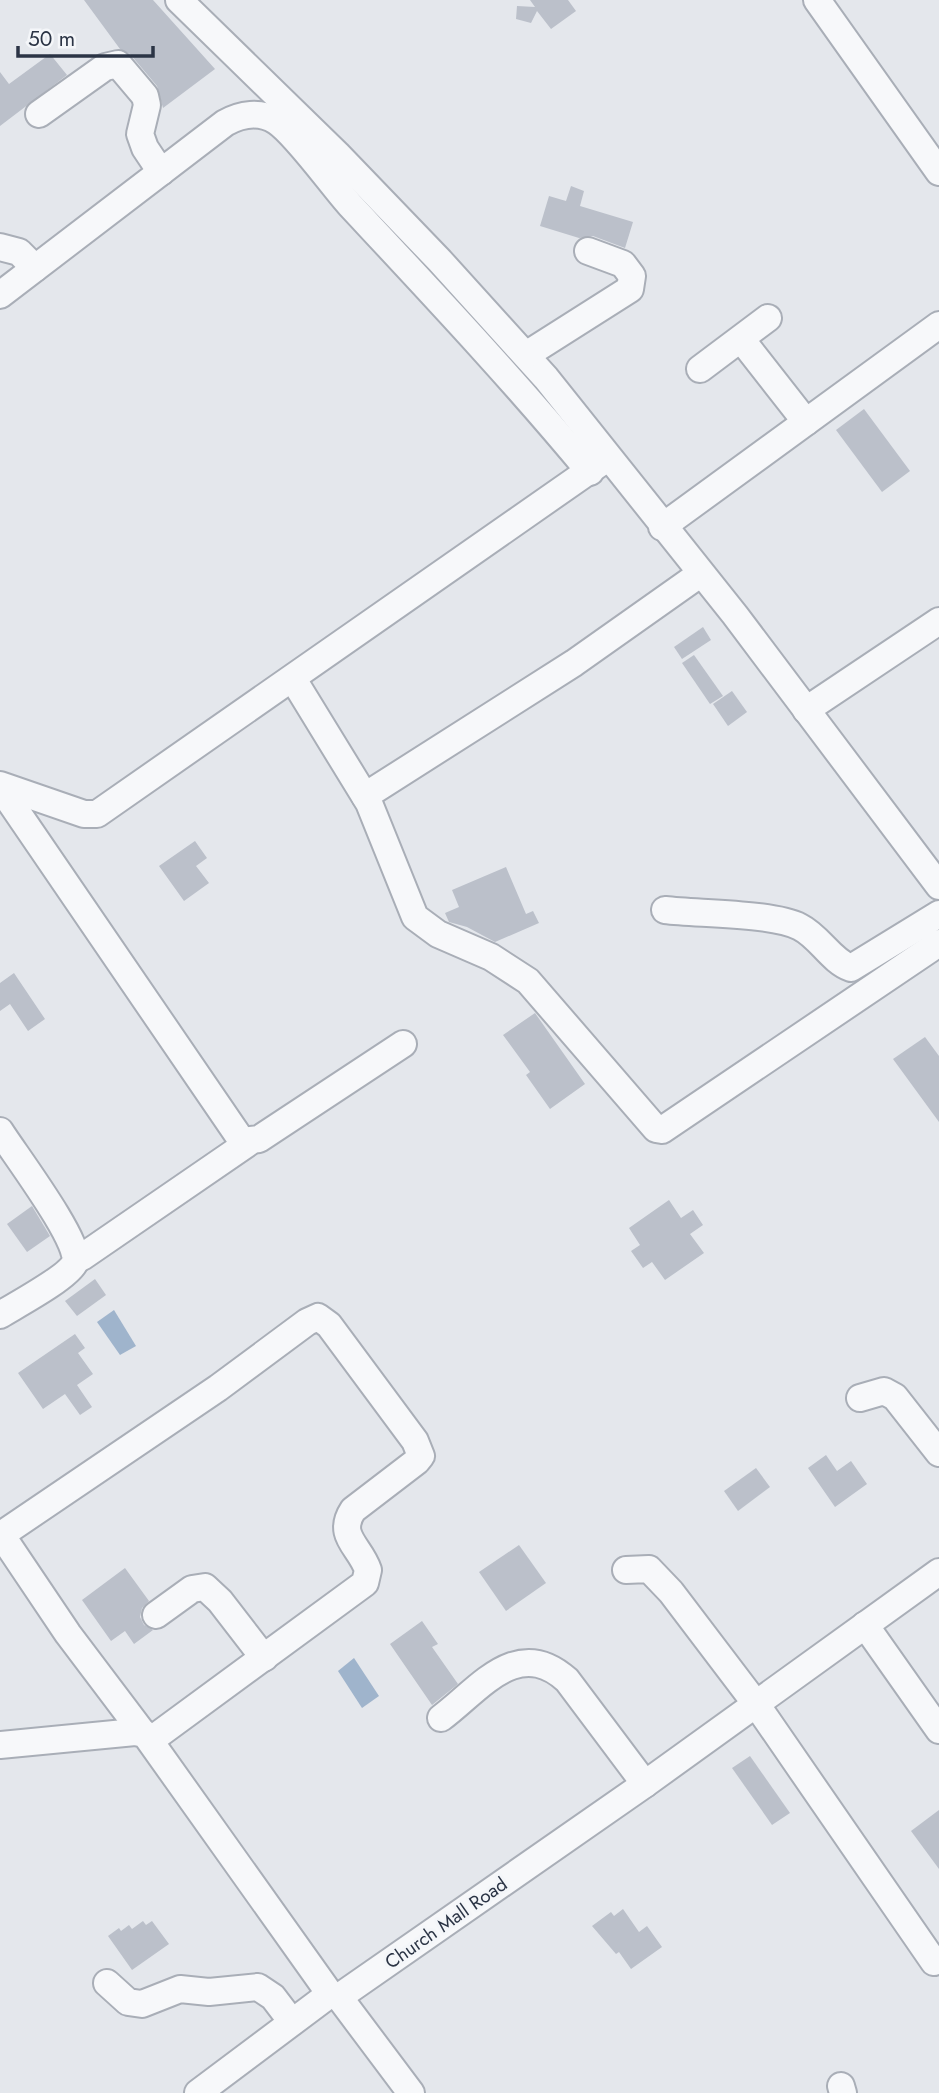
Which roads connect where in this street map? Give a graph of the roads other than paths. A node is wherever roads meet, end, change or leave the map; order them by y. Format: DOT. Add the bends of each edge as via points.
graph roads {
  1 [pos="179,0"];
  2 [pos="817,0"];
  3 [pos="39,114"];
  4 [pos="162,172"];
  5 [pos="939,172"];
  6 [pos="0,247"];
  7 [pos="588,251"];
  8 [pos="35,268"];
  9 [pos="0,295"];
  10 [pos="768,318"];
  11 [pos="939,325"];
  12 [pos="741,338"];
  13 [pos="526,355"];
  14 [pos="700,369"];
  15 [pos="806,422"];
  16 [pos="599,465"];
  17 [pos="662,527"];
  18 [pos="700,574"];
  19 [pos="939,621"];
  20 [pos="293,679"];
  21 [pos="806,710"];
  22 [pos="1,786"];
  23 [pos="365,796"];
  24 [pos="939,886"];
  25 [pos="666,910"];
  26 [pos="939,915"];
  27 [pos="939,943"];
  28 [pos="403,1044"];
  29 [pos="0,1131"];
  30 [pos="248,1143"];
  31 [pos="82,1256"];
  32 [pos="0,1315"];
  33 [pos="860,1398"];
  34 [pos="939,1453"];
  35 [pos="1,1534"];
  36 [pos="626,1570"];
  37 [pos="939,1572"];
  38 [pos="156,1615"];
  39 [pos="865,1625"];
  40 [pos="264,1657"];
  41 [pos="756,1704"];
  42 [pos="441,1718"];
  43 [pos="939,1730"];
  44 [pos="146,1736"];
  45 [pos="0,1745"];
  46 [pos="645,1784"];
  47 [pos="934,1962"];
  48 [pos="107,1983"];
  49 [pos="335,1995"];
  50 [pos="292,2022"];
  51 [pos="198,2093"];
  52 [pos="411,2093"];
  1 -- 13 [label="street" via="346,164"];
  2 -- 5 [label="street"];
  3 -- 4 [label="street" via="105,67 118,64 147,99 140,134"];
  4 -- 8 [label="street"];
  4 -- 16 [label="street" via="235,117 254,115 279,124 518,384"];
  6 -- 8 [label="street" via="15,249"];
  7 -- 13 [label="street" via="623,264 632,276 630,289"];
  8 -- 9 [label="street"];
  10 -- 12 [label="street"];
  11 -- 15 [label="street"];
  12 -- 14 [label="street"];
  12 -- 15 [label="street"];
  13 -- 16 [label="street"];
  15 -- 17 [label="street"];
  16 -- 17 [label="street"];
  16 -- 20 [label="street"];
  17 -- 18 [label="street"];
  18 -- 21 [label="street"];
  18 -- 23 [label="street" via="574,663"];
  19 -- 21 [label="street"];
  20 -- 22 [label="street" via="97,814 83,814"];
  20 -- 23 [label="street"];
  21 -- 24 [label="street"];
  22 -- 30 [label="street" via="236,1135"];
  23 -- 27 [label="street" via="415,917 528,981 659,1130"];
  25 -- 26 [label="street" via="793,923 851,968"];
  28 -- 30 [label="street"];
  29 -- 32 [label="street" via="76,1252 67,1271"];
  30 -- 31 [label="street"];
  33 -- 34 [label="street" via="884,1391 895,1397"];
  35 -- 40 [label="street" via="218,1388 307,1322 323,1319 421,1455 348,1518 346,1532 368,1570 365,1583"];
  35 -- 44 [label="street" via="68,1634"];
  36 -- 41 [label="street" via="642,1567 657,1575"];
  37 -- 39 [label="street, Church Mall Road"];
  38 -- 40 [label="street" via="192,1589 205,1587"];
  39 -- 41 [label="street, Church Mall Road"];
  39 -- 43 [label="street"];
  40 -- 44 [label="street"];
  41 -- 46 [label="street, Church Mall Road"];
  41 -- 47 [label="street"];
  42 -- 46 [label="street" via="498,1671 524,1664 550,1667 567,1679"];
  44 -- 45 [label="street"];
  44 -- 49 [label="street"];
  46 -- 49 [label="street, Church Mall Road"];
  48 -- 50 [label="street" via="128,2002 142,2004 180,1989 209,1992 258,1987 273,1997"];
  49 -- 50 [label="street, Church Mall Road"];
  49 -- 52 [label="street"];
  50 -- 51 [label="street, Church Mall Road"];
}
